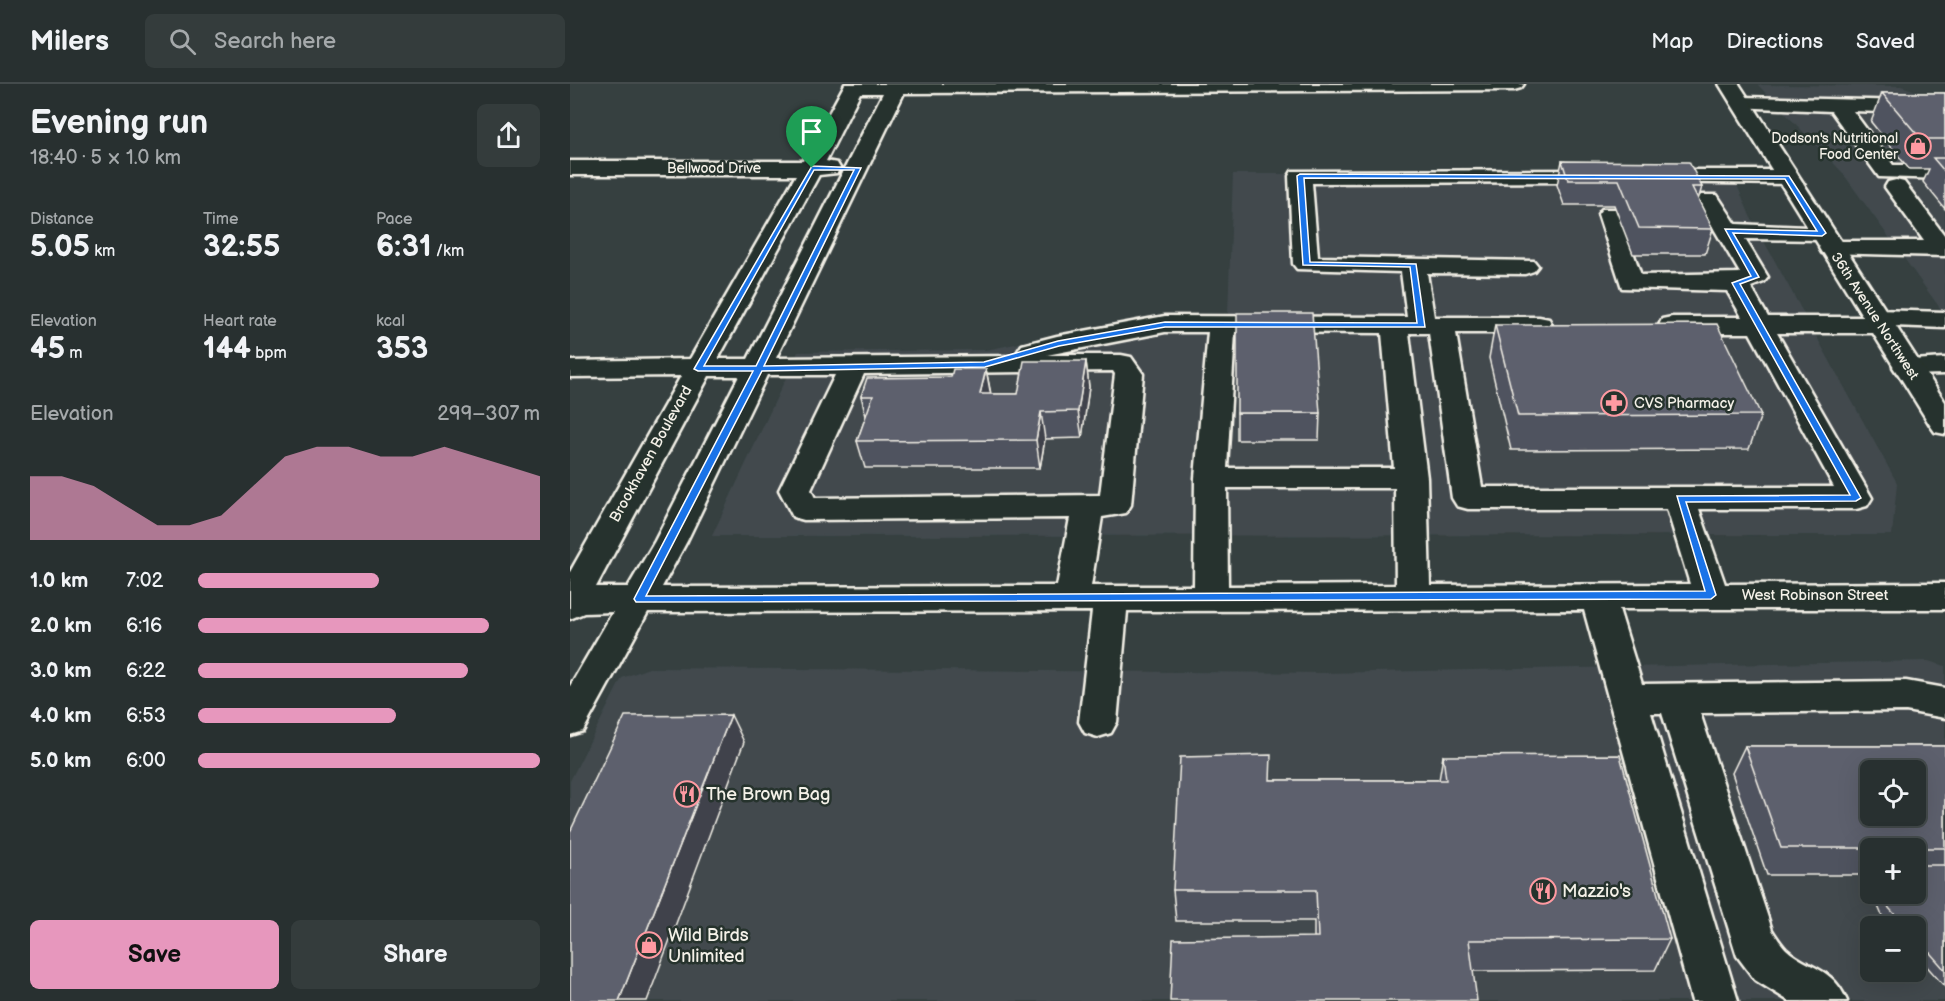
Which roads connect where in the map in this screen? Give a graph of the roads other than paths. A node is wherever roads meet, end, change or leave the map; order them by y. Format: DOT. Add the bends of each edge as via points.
graph roads {
  1 [pos="1729,84"];
  2 [pos="898,85"];
  3 [pos="1515,85"];
  4 [pos="855,86"];
  5 [pos="1741,103"];
  6 [pos="1837,105"];
  7 [pos="1945,118"];
  8 [pos="570,168"];
  9 [pos="812,168"];
  10 [pos="858,168"];
  11 [pos="1945,172"];
  12 [pos="1787,177"];
  13 [pos="1896,187"];
  14 [pos="1709,200"];
  15 [pos="1610,214"];
  16 [pos="1728,231"];
  17 [pos="1827,241"];
  18 [pos="1944,251"];
  19 [pos="1413,265"];
  20 [pos="1525,266"];
  21 [pos="1736,283"];
  22 [pos="740,296"];
  23 [pos="795,296"];
  24 [pos="1945,320"];
  25 [pos="1878,322"];
  26 [pos="1222,324"];
  27 [pos="1426,330"];
  28 [pos="1765,334"];
  29 [pos="1560,335"];
  30 [pos="1648,335"];
  31 [pos="985,365"];
  32 [pos="1945,366"];
  33 [pos="854,367"];
  34 [pos="1907,367"];
  35 [pos="570,369"];
  36 [pos="698,369"];
  37 [pos="759,369"];
  38 [pos="1945,425"];
  39 [pos="1211,478"];
  40 [pos="1411,478"];
  41 [pos="1680,498"];
  42 [pos="1088,507"];
  43 [pos="1711,595"];
  44 [pos="1598,596"];
  45 [pos="1945,596"];
  46 [pos="1413,598"];
  47 [pos="639,599"];
  48 [pos="1072,599"];
  49 [pos="1112,599"];
  50 [pos="1211,599"];
  51 [pos="571,602"];
  52 [pos="1676,698"];
  53 [pos="1628,699"];
  54 [pos="1945,703"];
  55 [pos="570,720"];
  56 [pos="1098,722"];
  57 [pos="1716,1001"];
  58 [pos="1824,1001"];
  1 -- 5 [label="street, 36th Avenue Northwest"];
  2 -- 3 [label="street"];
  2 -- 4 [label="street"];
  2 -- 10 [label="street"];
  4 -- 9 [label="street, Brookhaven Boulevard"];
  5 -- 6 [label="street"];
  5 -- 12 [label="street, 36th Avenue Northwest"];
  6 -- 7 [label="street" via="1911,107"];
  6 -- 11 [label="street" via="1887,172"];
  8 -- 9 [label="street, Bellwood Drive"];
  9 -- 10 [label="street, Bellwood Drive"];
  9 -- 22 [label="street, Brookhaven Boulevard"];
  10 -- 23 [label="street"];
  12 -- 17 [label="street, 36th Avenue Northwest"];
  12 -- 19 [label="street" via="1300,176 1306,264"];
  13 -- 18 [label="street"];
  14 -- 16 [label="street"];
  15 -- 21 [label="street" via="1631,283"];
  16 -- 17 [label="street"];
  16 -- 21 [label="street" via="1755,277"];
  17 -- 18 [label="street"];
  17 -- 25 [label="street, 36th Avenue Northwest"];
  19 -- 20 [label="street"];
  19 -- 27 [label="street"];
  21 -- 28 [label="street"];
  22 -- 23 [label="street"];
  22 -- 36 [label="street, Brookhaven Boulevard"];
  23 -- 37 [label="street"];
  24 -- 25 [label="street"];
  25 -- 28 [label="street"];
  25 -- 34 [label="street, 36th Avenue Northwest"];
  26 -- 27 [label="street"];
  26 -- 31 [label="street" via="1165,324 1058,344"];
  26 -- 39 [label="street"];
  27 -- 29 [label="street"];
  27 -- 40 [label="street"];
  27 -- 41 [label="street" via="1468,498"];
  28 -- 30 [label="street"];
  28 -- 41 [label="street" via="1856,498"];
  31 -- 33 [label="street"];
  31 -- 42 [label="street" via="1121,363 1129,374 1115,505"];
  32 -- 34 [label="street"];
  33 -- 37 [label="street"];
  33 -- 42 [label="street" via="795,490 804,509"];
  34 -- 38 [label="street, 36th Avenue Northwest"];
  35 -- 36 [label="street"];
  36 -- 37 [label="street"];
  36 -- 51 [label="street, Brookhaven Boulevard"];
  37 -- 47 [label="street"];
  39 -- 40 [label="street"];
  39 -- 50 [label="street"];
  40 -- 46 [label="street"];
  41 -- 43 [label="street"];
  42 -- 48 [label="street"];
  43 -- 44 [label="street, West Robinson Street"];
  43 -- 45 [label="street, West Robinson Street"];
  44 -- 46 [label="street, West Robinson Street"];
  44 -- 53 [label="street"];
  46 -- 50 [label="street, West Robinson Street"];
  47 -- 48 [label="street, West Robinson Street"];
  47 -- 51 [label="street, West Robinson Street"];
  47 -- 55 [label="street"];
  48 -- 49 [label="street, West Robinson Street"];
  49 -- 50 [label="street, West Robinson Street"];
  49 -- 56 [label="street"];
  52 -- 53 [label="street"];
  52 -- 54 [label="street" via="1906,696"];
  52 -- 58 [label="street" via="1753,941 1771,965"];
  53 -- 57 [label="street"];
}
